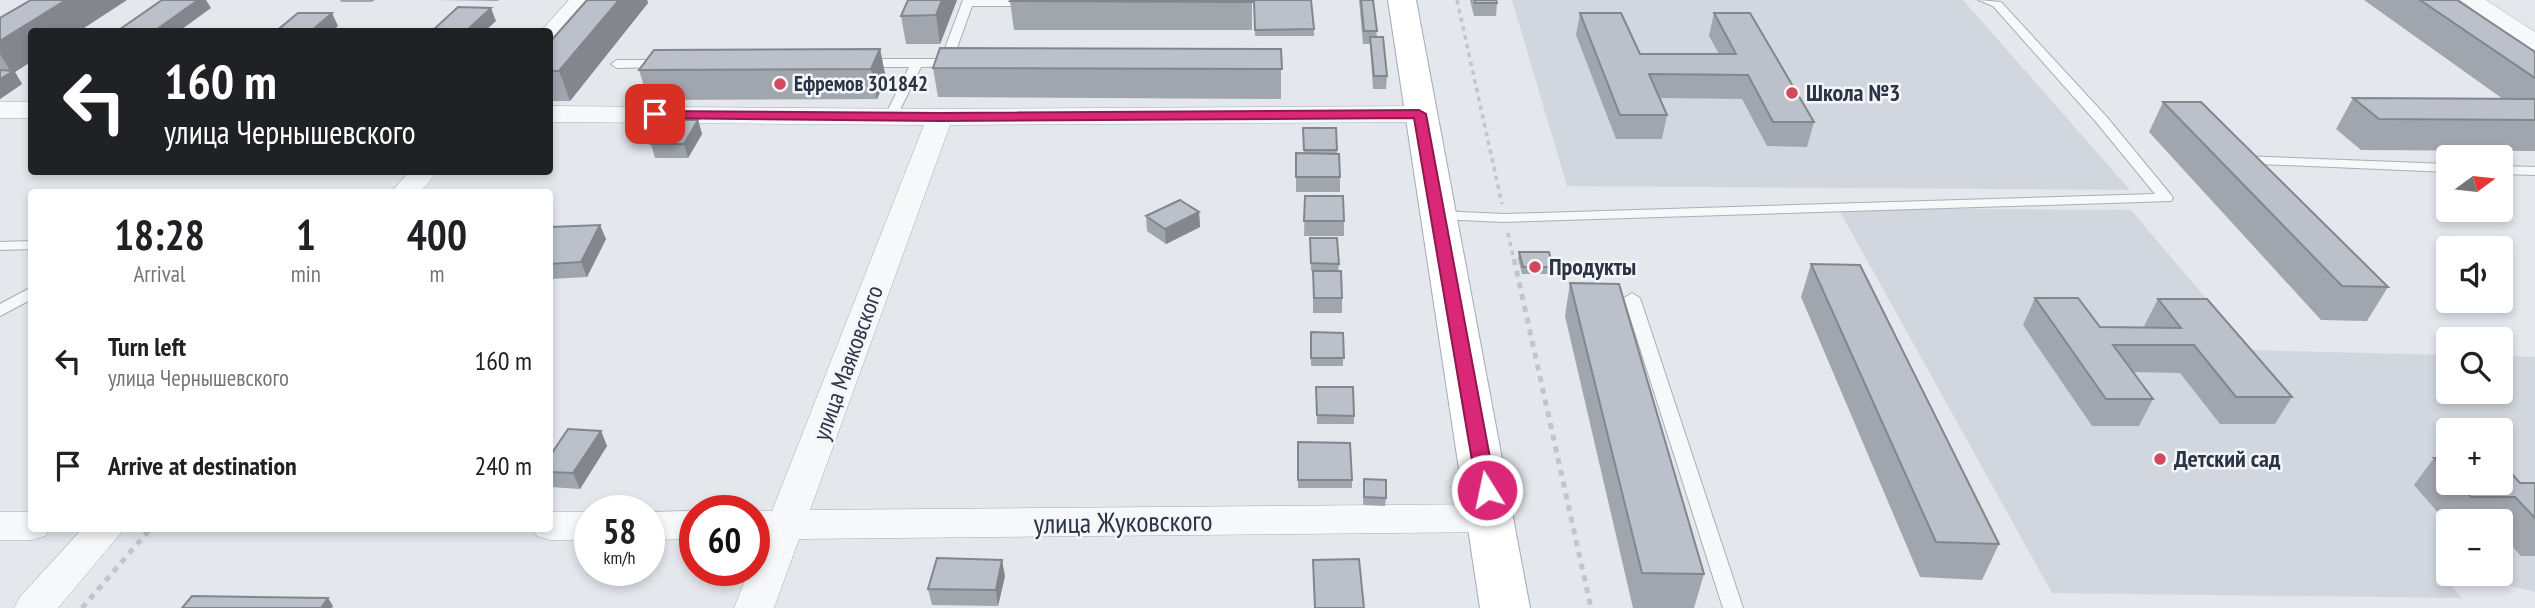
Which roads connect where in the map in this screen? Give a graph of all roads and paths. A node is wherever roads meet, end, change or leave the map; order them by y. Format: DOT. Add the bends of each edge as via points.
graph roads {
  1 [pos="581,0"];
  2 [pos="1402,0"];
  3 [pos="1457,0"];
  4 [pos="1984,0"];
  5 [pos="2471,0"];
  6 [pos="968,1"];
  7 [pos="1048,3"];
  8 [pos="553,31"];
  9 [pos="2535,43"];
  10 [pos="916,63"];
  11 [pos="946,63"];
  12 [pos="617,64"];
  13 [pos="672,64"];
  14 [pos="849,64"];
  15 [pos="974,64"];
  16 [pos="0,110"];
  17 [pos="28,110"];
  18 [pos="553,114"];
  19 [pos="1419,114"];
  20 [pos="891,116"];
  21 [pos="940,117"];
  22 [pos="2235,153"];
  23 [pos="2436,169"];
  24 [pos="2513,170"];
  25 [pos="2535,171"];
  26 [pos="421,175"];
  27 [pos="408,189"];
  28 [pos="1439,215"];
  29 [pos="1504,218"];
  30 [pos="28,245"];
  31 [pos="0,246"];
  32 [pos="28,294"];
  33 [pos="1632,298"];
  34 [pos="0,311"];
  35 [pos="1492,518"];
  36 [pos="771,525"];
  37 [pos="0,526"];
  38 [pos="28,526"];
  39 [pos="553,526"];
  40 [pos="574,526"];
  41 [pos="102,532"];
  42 [pos="148,532"];
  43 [pos="34,608"];
  44 [pos="82,608"];
  45 [pos="754,608"];
  46 [pos="1505,608"];
  47 [pos="1591,608"];
  48 [pos="1733,608"];
  1 -- 8 [label="street"];
  2 -- 19 [label="main road"];
  3 -- 29 [label="path"];
  4 -- 29 [label="lane" via="1997,4 2166,198"];
  5 -- 9 [label="street"];
  6 -- 7 [label="lane"];
  6 -- 11 [label="lane"];
  10 -- 11 [label="lane"];
  10 -- 14 [label="lane"];
  10 -- 20 [label="lane"];
  11 -- 15 [label="lane"];
  12 -- 13 [label="lane"];
  16 -- 17 [label="street"];
  18 -- 20 [label="street"];
  19 -- 21 [label="street"];
  19 -- 28 [label="main road"];
  20 -- 21 [label="street"];
  21 -- 36 [label="street, улица Маяковского"];
  22 -- 23 [label="lane" via="2243,162"];
  24 -- 25 [label="lane"];
  26 -- 27 [label="street"];
  28 -- 29 [label="lane"];
  28 -- 35 [label="main road"];
  29 -- 47 [label="path"];
  30 -- 31 [label="lane"];
  32 -- 34 [label="lane"];
  33 -- 48 [label="lane"];
  35 -- 36 [label="street, улица Жуковского"];
  35 -- 46 [label="main road"];
  36 -- 45 [label="street, улица Маяковского"];
  37 -- 38 [label="street"];
  39 -- 40 [label="street"];
  41 -- 43 [label="street"];
  42 -- 44 [label="path"];
}
